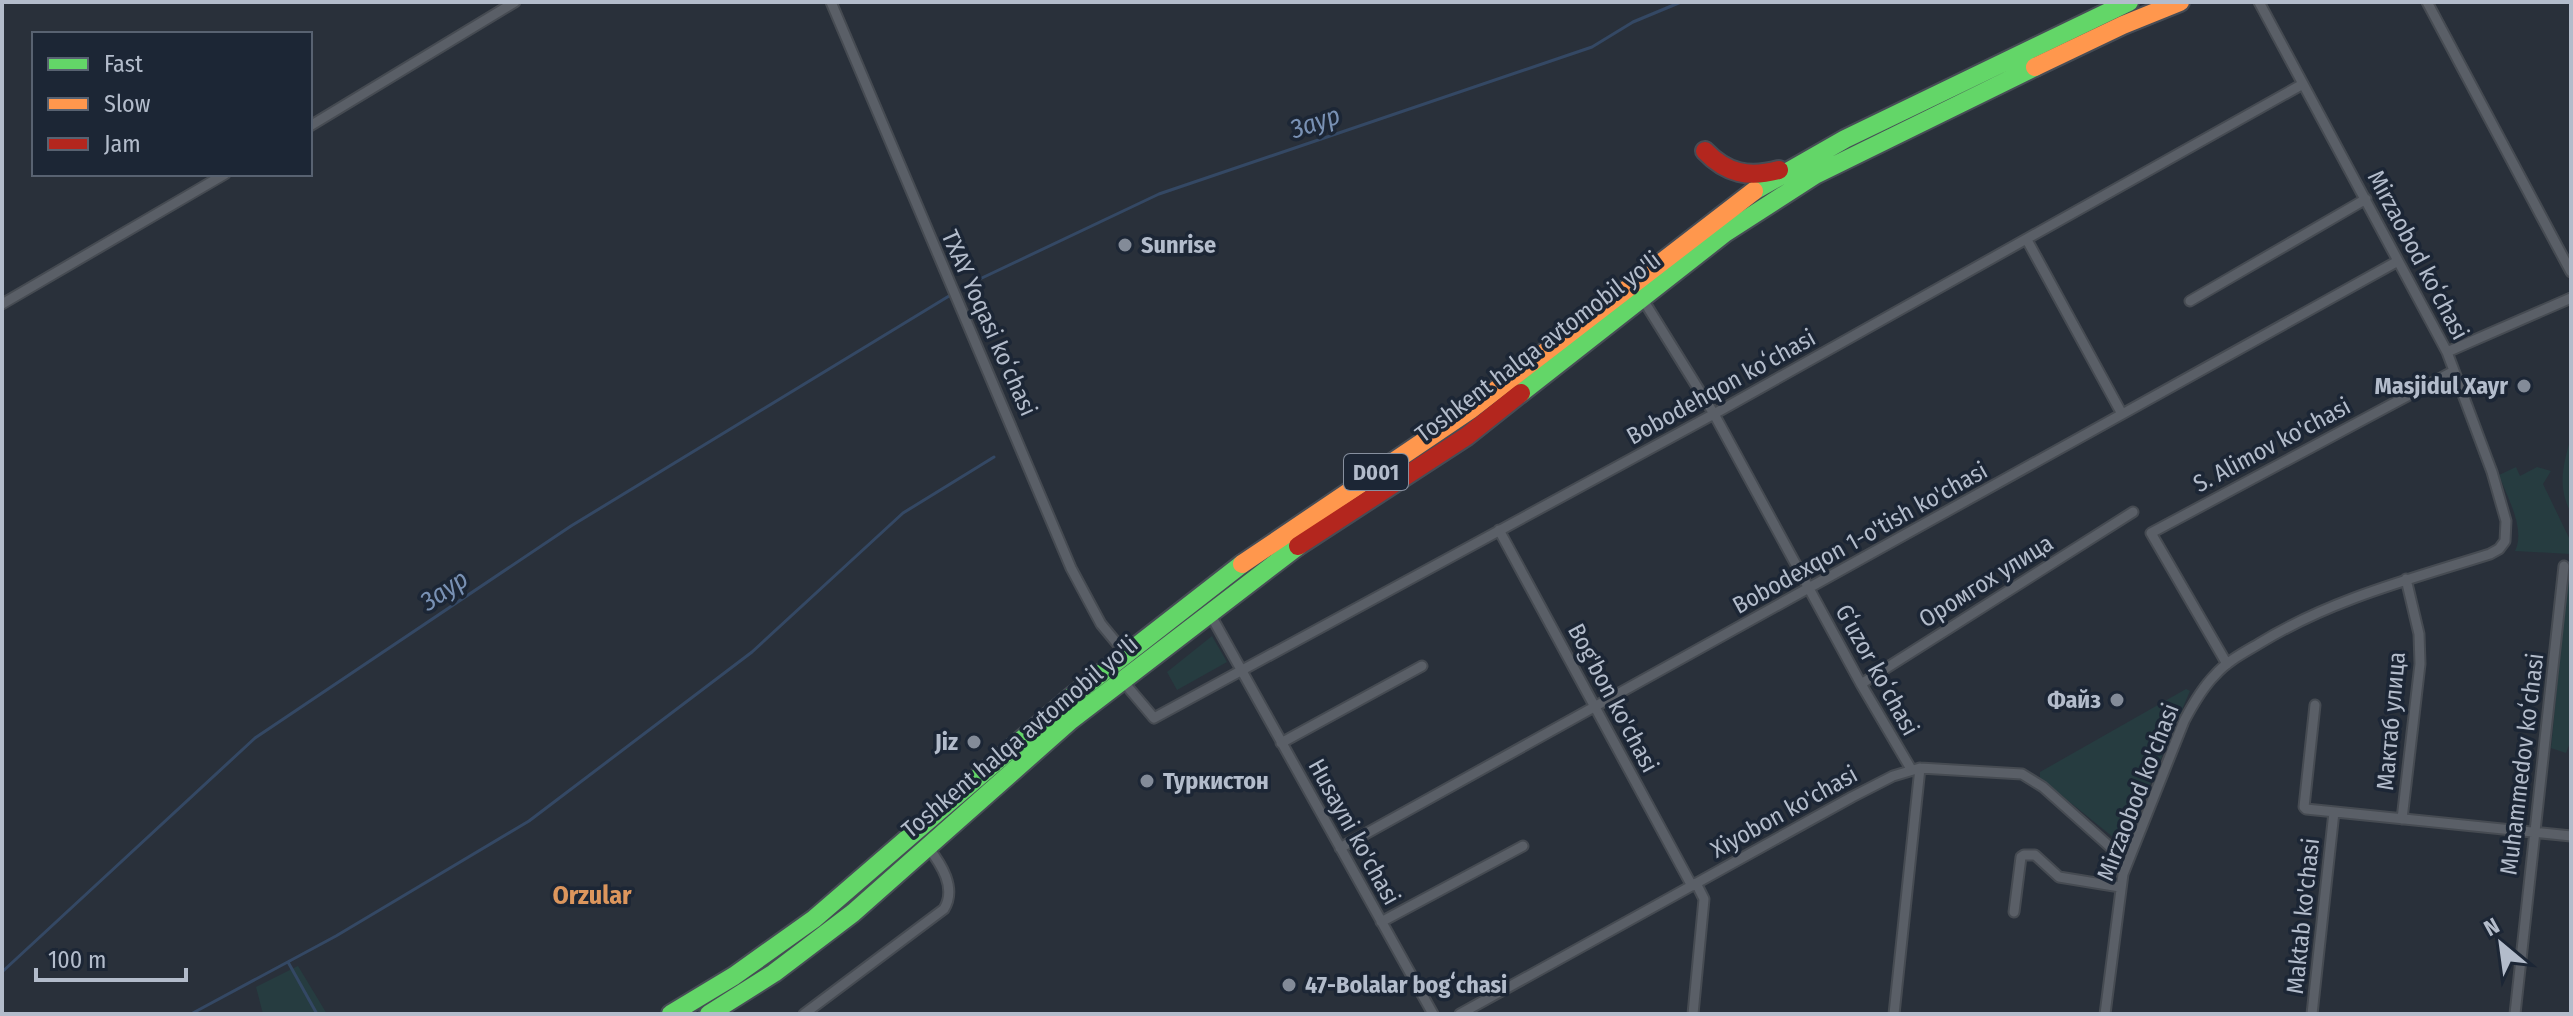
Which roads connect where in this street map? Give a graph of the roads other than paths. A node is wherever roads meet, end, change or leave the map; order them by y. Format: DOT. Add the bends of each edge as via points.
graph roads {
  1 [pos="515,2"];
  2 [pos="831,2"];
  3 [pos="2129,2"];
  4 [pos="2180,2"];
  5 [pos="2259,2"];
  6 [pos="2427,2"];
  7 [pos="2001,73"];
  8 [pos="2303,84"];
  9 [pos="312,125"];
  10 [pos="1705,151"];
  11 [pos="1797,164"];
  12 [pos="222,176"];
  13 [pos="2366,199"];
  14 [pos="2027,240"];
  15 [pos="2398,261"];
  16 [pos="2571,272"];
  17 [pos="1642,298"];
  18 [pos="2571,298"];
  19 [pos="2190,301"];
  20 [pos="2,304"];
  21 [pos="2447,352"];
  22 [pos="2454,371"];
  23 [pos="1714,414"];
  24 [pos="2122,414"];
  25 [pos="1349,501"];
  26 [pos="2133,512"];
  27 [pos="1499,530"];
  28 [pos="2505,541"];
  29 [pos="2564,566"];
  30 [pos="2406,579"];
  31 [pos="1809,589"];
  32 [pos="1209,612"];
  33 [pos="1125,653"];
  34 [pos="2227,664"];
  35 [pos="1422,666"];
  36 [pos="1241,670"];
  37 [pos="1121,679"];
  38 [pos="1861,684"];
  39 [pos="2315,705"];
  40 [pos="1595,708"];
  41 [pos="1281,743"];
  42 [pos="1915,769"];
  43 [pos="2334,812"];
  44 [pos="2402,819"];
  45 [pos="2533,832"];
  46 [pos="2571,836"];
  47 [pos="922,840"];
  48 [pos="1523,846"];
  49 [pos="1340,848"];
  50 [pos="2127,862"];
  51 [pos="1694,884"];
  52 [pos="2120,887"];
  53 [pos="2014,912"];
  54 [pos="1381,922"];
  55 [pos="715,1013"];
  56 [pos="671,1014"];
  57 [pos="804,1014"];
  58 [pos="1433,1014"];
  59 [pos="1460,1014"];
  60 [pos="1693,1014"];
  61 [pos="1894,1014"];
  62 [pos="2105,1014"];
  63 [pos="2312,1014"];
  64 [pos="2515,1014"];
  1 -- 9 [label="street"];
  2 -- 33 [label="street, TXAY Yoqasi koʻchasi" via="1071,568 1101,624"];
  3 -- 7 [label="highway, Toshkent halqa avtomobil yo'li / D001"];
  4 -- 7 [label="highway, Toshkent halqa avtomobil yo'li / D001"];
  5 -- 8 [label="street, Mirzaobod koʻchasi"];
  6 -- 16 [label="street"];
  7 -- 11 [label="highway, Toshkent halqa avtomobil yo'li / D001"];
  7 -- 17 [label="highway, Toshkent halqa avtomobil yo'li / D001" via="1815,175 1725,233"];
  8 -- 13 [label="street, Mirzaobod koʻchasi"];
  8 -- 14 [label="street, Bobodehqon koʻchasi"];
  10 -- 11 [label="highway" via="1726,171 1741,175"];
  11 -- 25 [label="highway, Toshkent halqa avtomobil yo'li / D001" via="1695,233"];
  12 -- 20 [label="street"];
  13 -- 15 [label="street, Mirzaobod koʻchasi"];
  13 -- 19 [label="street"];
  14 -- 23 [label="street, Bobodehqon koʻchasi"];
  14 -- 24 [label="street"];
  15 -- 21 [label="street, Mirzaobod koʻchasi"];
  15 -- 24 [label="street, Bobodexqon 1-o'tish ko'chasi"];
  17 -- 23 [label="street, Gʻuzor koʻchasi"];
  17 -- 25 [label="highway, Toshkent halqa avtomobil yo'li / D001" via="1476,429"];
  18 -- 21 [label="street"];
  21 -- 22 [label="street, Mirzaobod koʻchasi"];
  22 -- 28 [label="street, Mirzaobod koʻchasi" via="2492,472 2507,526"];
  22 -- 34 [label="street, S. Alimov ko'chasi" via="2151,533"];
  23 -- 27 [label="street, Bobodehqon koʻchasi"];
  23 -- 31 [label="street, Gʻuzor koʻchasi"];
  24 -- 31 [label="street, Bobodexqon 1-o'tish ko'chasi"];
  25 -- 32 [label="highway, Toshkent halqa avtomobil yo'li / D001"];
  25 -- 33 [label="highway, Toshkent halqa avtomobil yo'li / D001" via="1233,570"];
  26 -- 38 [label="street, Оромгох улица"];
  27 -- 36 [label="street, Bobodehqon koʻchasi"];
  27 -- 40 [label="street, Bog'bon ko'chasi"];
  28 -- 30 [label="street, Mirzaobod ko'chasi" via="2490,554"];
  29 -- 45 [label="street, Muhammedov koʻchasi"];
  30 -- 34 [label="street, Mirzaobod ko'chasi" via="2300,620"];
  30 -- 44 [label="street, Мактаб улица" via="2420,664"];
  31 -- 38 [label="street, Gʻuzor koʻchasi"];
  31 -- 40 [label="street, Bobodexqon 1-o'tish ko'chasi"];
  32 -- 36 [label="street, Husayni ko'chasi"];
  32 -- 37 [label="highway, Toshkent halqa avtomobil yo'li / D001"];
  33 -- 47 [label="highway, Toshkent halqa avtomobil yo'li / D001" via="1016,744"];
  34 -- 50 [label="street, Mirzaobod ko'chasi" via="2205,686 2184,721"];
  35 -- 41 [label="street"];
  36 -- 37 [label="street, Bobodehqon koʻchasi" via="1154,718"];
  36 -- 41 [label="street, Husayni ko'chasi"];
  37 -- 47 [label="highway, Toshkent halqa avtomobil yo'li / D001"];
  38 -- 42 [label="street, Gʻuzor koʻchasi"];
  39 -- 43 [label="street, Maktab ko'chasi" via="2304,807"];
  40 -- 49 [label="street, Bobodexqon 1-o'tish ko'chasi"];
  40 -- 51 [label="street, Bog'bon ko'chasi"];
  41 -- 49 [label="street, Husayni ko'chasi"];
  42 -- 50 [label="street, Xiyobon ko'chasi" via="2022,774"];
  42 -- 51 [label="street, Xiyobon ko'chasi" via="1852,797"];
  42 -- 61 [label="street, Gʻuzor koʻchasi"];
  43 -- 44 [label="street"];
  43 -- 63 [label="street, Maktab ko'chasi"];
  44 -- 45 [label="street"];
  45 -- 46 [label="street"];
  45 -- 64 [label="street, Muhammedov koʻchasi"];
  47 -- 55 [label="highway, Toshkent halqa avtomobil yo'li / D001" via="800,954"];
  47 -- 56 [label="highway, Toshkent halqa avtomobil yo'li / D001" via="788,939"];
  47 -- 57 [label="street" via="945,874 946,906"];
  48 -- 54 [label="street"];
  49 -- 54 [label="street, Husayni ko'chasi"];
  50 -- 52 [label="street, Mirzaobod ko'chasi"];
  51 -- 59 [label="street, Xiyobon ko'chasi"];
  51 -- 60 [label="street, Bog'bon ko'chasi" via="1704,899"];
  52 -- 53 [label="street" via="2059,877 2035,855 2024,855"];
  52 -- 62 [label="street, Mirzaobod ko'chasi"];
  54 -- 58 [label="street, Husayni ko'chasi"];
}
